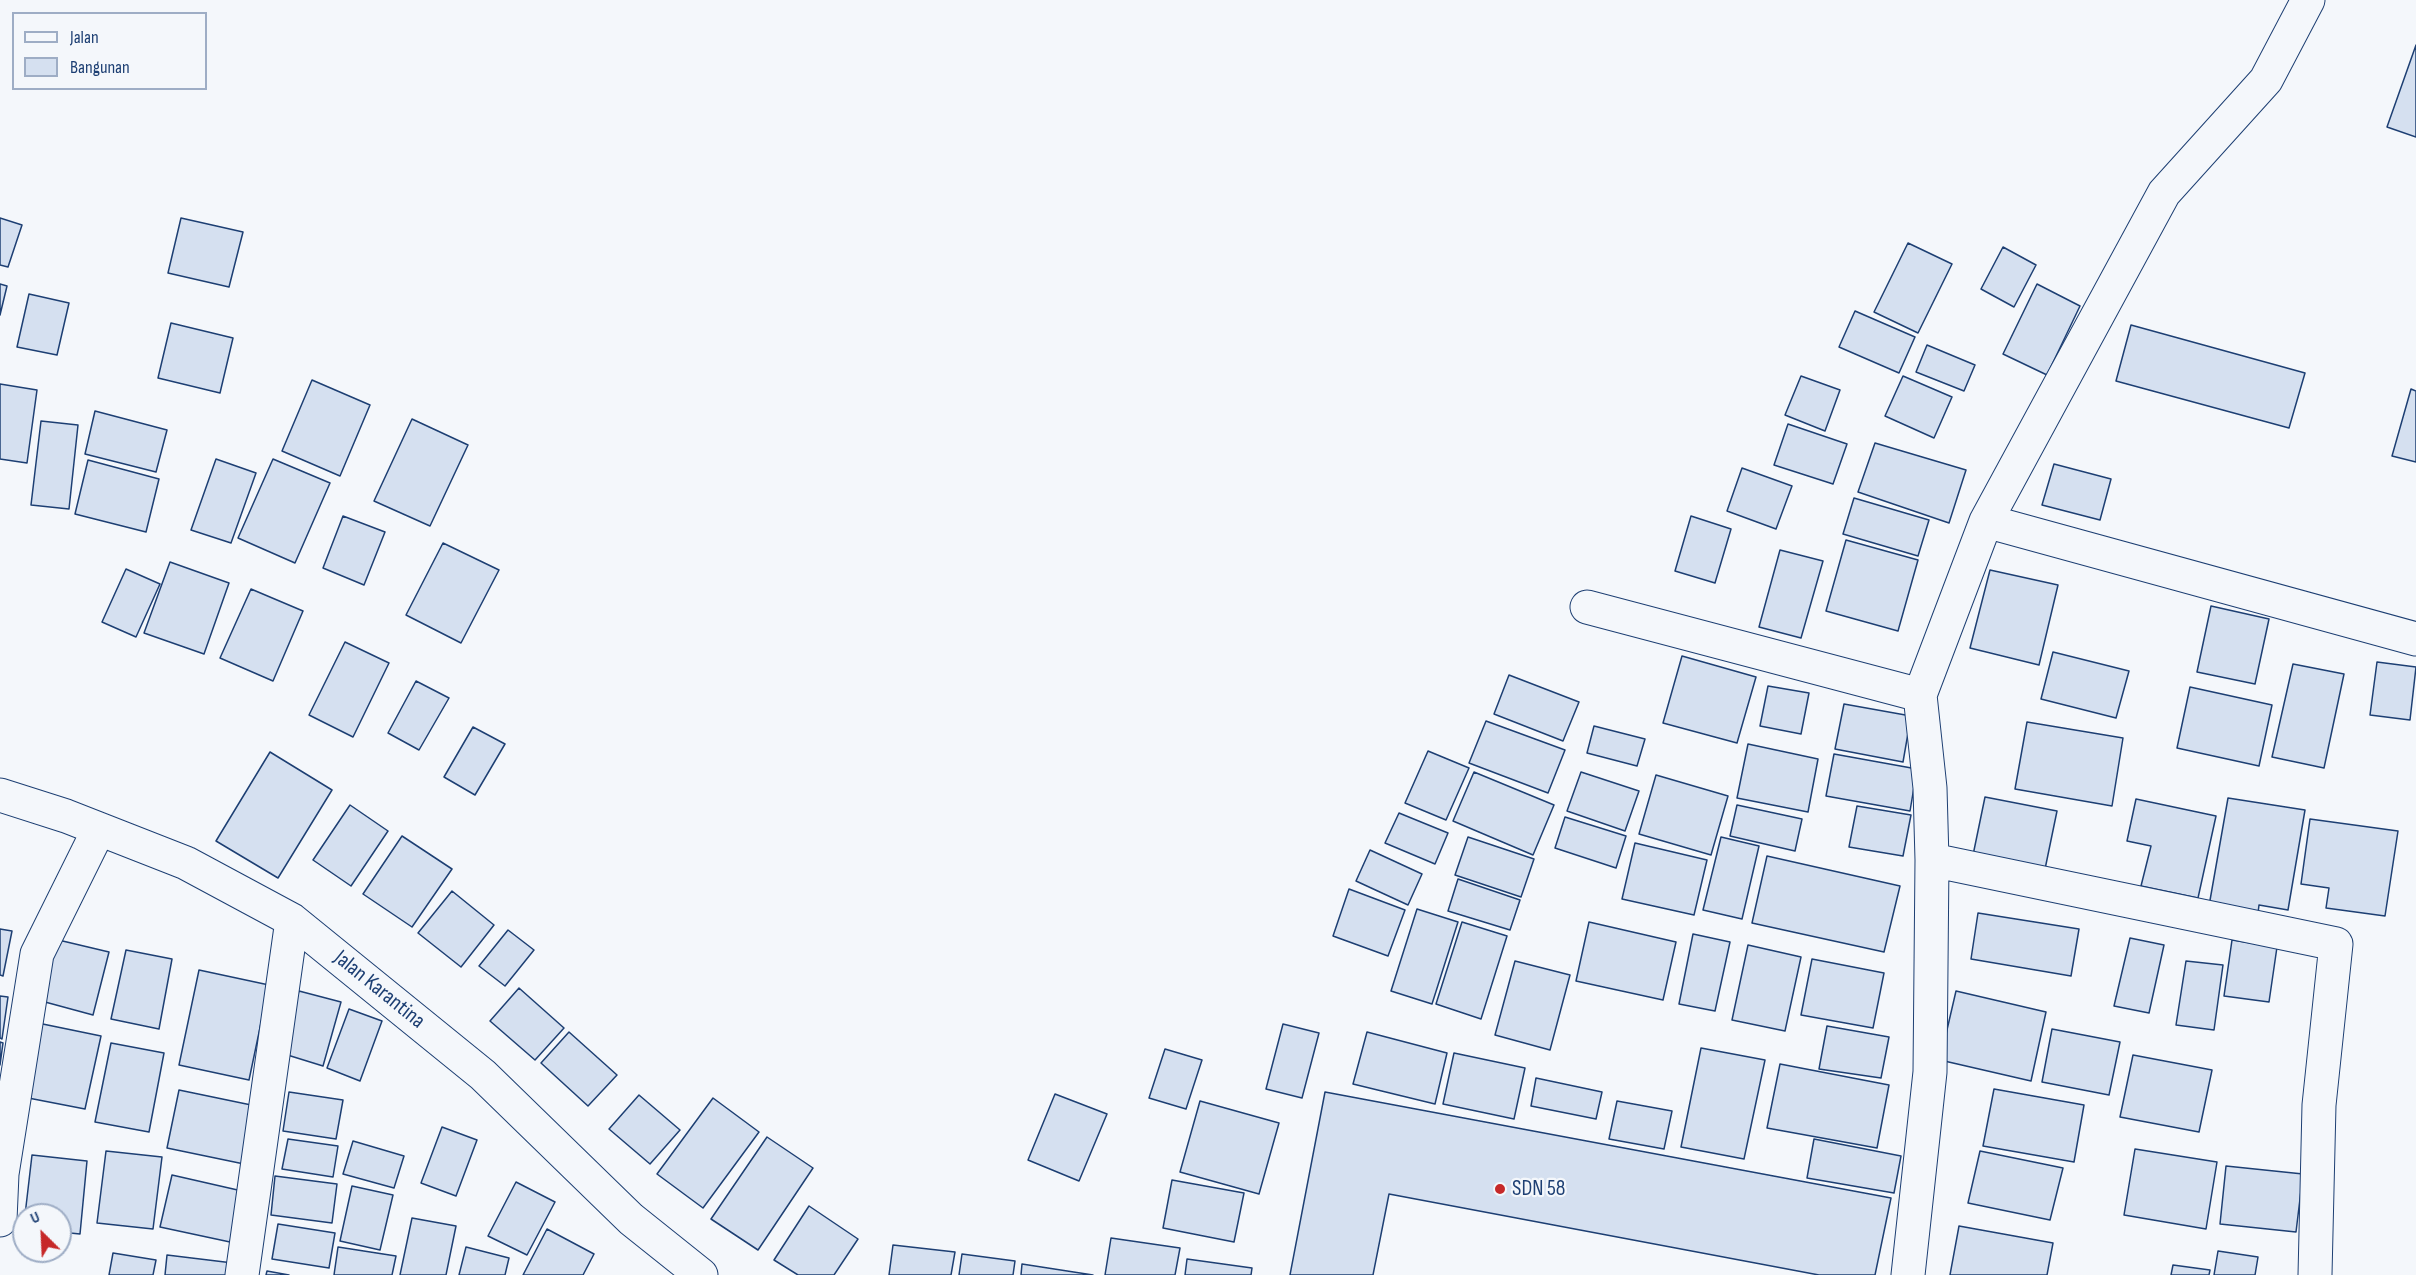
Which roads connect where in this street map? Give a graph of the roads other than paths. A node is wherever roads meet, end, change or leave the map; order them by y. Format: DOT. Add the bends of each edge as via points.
graph roads {
  1 [pos="2308,0"];
  2 [pos="1986,520"];
  3 [pos="1587,607"];
  4 [pos="2416,639"];
  5 [pos="1920,695"];
  6 [pos="0,795"];
  7 [pos="99,829"];
  8 [pos="1932,860"];
  9 [pos="292,920"];
  10 [pos="0,1220"];
  11 [pos="242,1275"];
  12 [pos="701,1275"];
  13 [pos="1908,1275"];
  14 [pos="2315,1275"];
  1 -- 2 [label="street" via="2266,80 2164,193"];
  2 -- 4 [label="street"];
  2 -- 5 [label="street"];
  3 -- 5 [label="street"];
  5 -- 8 [label="street" via="1930,788"];
  6 -- 7 [label="street, Jalan Karantina"];
  7 -- 9 [label="street, Jalan Karantina" via="186,863"];
  7 -- 10 [label="street" via="37,954 4,1162"];
  8 -- 13 [label="street" via="1930,1072"];
  8 -- 14 [label="street" via="2336,944 2319,1105"];
  9 -- 11 [label="street"];
  9 -- 12 [label="street, Jalan Karantina" via="483,1075 632,1219"];
}
